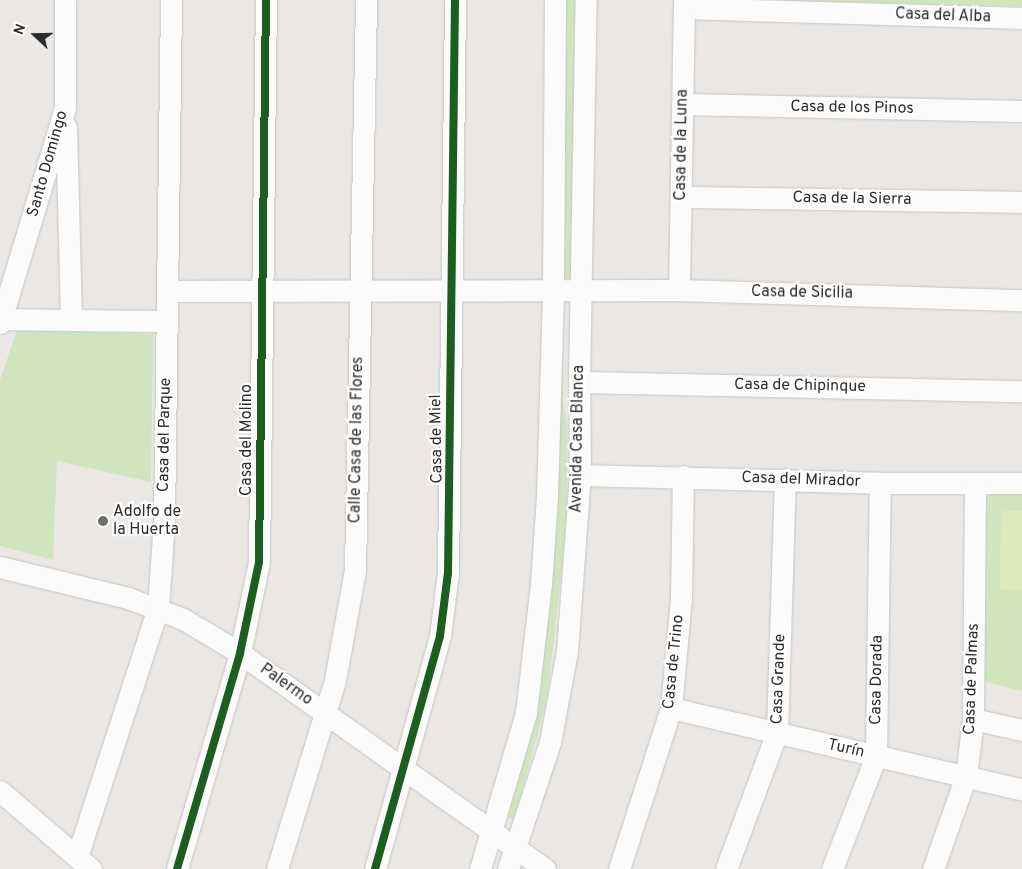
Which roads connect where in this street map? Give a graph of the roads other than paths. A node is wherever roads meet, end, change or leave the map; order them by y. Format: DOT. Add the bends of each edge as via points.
graph roads {
  1 [pos="65,0"];
  2 [pos="171,0"];
  3 [pos="266,0"];
  4 [pos="366,0"];
  5 [pos="455,0"];
  6 [pos="555,0"];
  7 [pos="586,0"];
  8 [pos="684,4"];
  9 [pos="1022,18"];
  10 [pos="682,104"];
  11 [pos="65,108"];
  12 [pos="1022,111"];
  13 [pos="681,197"];
  14 [pos="1022,202"];
  15 [pos="261,290"];
  16 [pos="678,290"];
  17 [pos="166,291"];
  18 [pos="359,291"];
  19 [pos="449,291"];
  20 [pos="553,291"];
  21 [pos="581,292"];
  22 [pos="1022,300"];
  23 [pos="71,320"];
  24 [pos="1,321"];
  25 [pos="166,321"];
  26 [pos="579,382"];
  27 [pos="1022,391"];
  28 [pos="580,475"];
  29 [pos="683,476"];
  30 [pos="784,479"];
  31 [pos="975,482"];
  32 [pos="1022,482"];
  33 [pos="880,483"];
  34 [pos="0,567"];
  35 [pos="158,607"];
  36 [pos="240,653"];
  37 [pos="670,708"];
  38 [pos="324,712"];
  39 [pos="973,719"];
  40 [pos="1022,730"];
  41 [pos="778,732"];
  42 [pos="876,756"];
  43 [pos="405,769"];
  44 [pos="966,776"];
  45 [pos="1022,790"];
  46 [pos="0,791"];
  47 [pos="491,832"];
  48 [pos="515,848"];
  49 [pos="84,863"];
  50 [pos="177,869"];
  51 [pos="277,869"];
  52 [pos="375,869"];
  53 [pos="480,869"];
  54 [pos="508,869"];
  55 [pos="544,869"];
  56 [pos="619,869"];
  57 [pos="726,869"];
  58 [pos="832,869"];
  59 [pos="933,869"];
  1 -- 11 [label="street, Santo Domingo"];
  2 -- 17 [label="street, Casa del Parque"];
  3 -- 15 [label="street, Casa del Molino"];
  4 -- 18 [label="street, Calle Casa de las Flores"];
  5 -- 19 [label="street, Casa de Miel"];
  6 -- 20 [label="street, Avenida Casa Blanca"];
  7 -- 21 [label="street, Avenida Casa Blanca"];
  8 -- 9 [label="street, Casa del Alba"];
  8 -- 10 [label="street, Casa de la Luna"];
  10 -- 12 [label="street, Casa de los Pinos"];
  10 -- 13 [label="street, Casa de la Luna"];
  11 -- 23 [label="street"];
  11 -- 24 [label="street, Santo Domingo"];
  13 -- 14 [label="street, Casa de la Sierra"];
  13 -- 16 [label="street, Casa de la Luna"];
  15 -- 17 [label="street, Casa de Sicilia"];
  15 -- 18 [label="street, Casa de Sicilia"];
  15 -- 36 [label="street, Casa del Molino" via="261,539 257,583"];
  16 -- 21 [label="street, Casa de Sicilia"];
  16 -- 22 [label="street, Casa de Sicilia"];
  17 -- 25 [label="street, Casa del Parque"];
  18 -- 19 [label="street, Casa de Sicilia"];
  18 -- 38 [label="street, Calle Casa de las Flores" via="355,570 343,646"];
  19 -- 20 [label="street, Casa de Sicilia"];
  19 -- 43 [label="street, Casa de Miel" via="451,504 448,573 440,636"];
  20 -- 21 [label="street, Casa de Sicilia"];
  20 -- 47 [label="street, Avenida Casa Blanca" via="547,496 530,693"];
  21 -- 26 [label="street, Avenida Casa Blanca"];
  23 -- 24 [label="street"];
  23 -- 25 [label="street"];
  25 -- 35 [label="street, Casa del Parque" via="164,521"];
  26 -- 27 [label="street, Casa de Chipinque"];
  26 -- 28 [label="street, Avenida Casa Blanca"];
  28 -- 29 [label="street, Casa del Mirador"];
  28 -- 48 [label="street, Avenida Casa Blanca" via="567,651 560,698 550,742"];
  29 -- 30 [label="street, Casa del Mirador"];
  29 -- 37 [label="street, Casa de Trino" via="680,599"];
  30 -- 33 [label="street, Casa del Mirador"];
  30 -- 41 [label="street, Casa Grande"];
  31 -- 32 [label="street, Casa del Mirador"];
  31 -- 33 [label="street, Casa del Mirador"];
  31 -- 39 [label="street, Casa de Palmas"];
  33 -- 42 [label="street, Casa Dorada"];
  34 -- 35 [label="street, Palermo"];
  35 -- 36 [label="street, Palermo"];
  35 -- 49 [label="street, Casa del Parque"];
  36 -- 38 [label="street, Palermo"];
  36 -- 50 [label="street, Casa del Molino"];
  37 -- 41 [label="street, Turín"];
  37 -- 56 [label="street, Casa de Trino"];
  38 -- 43 [label="street, Palermo"];
  38 -- 51 [label="street, Calle Casa de las Flores"];
  39 -- 40 [label="street"];
  39 -- 44 [label="street, Casa de Palmas"];
  41 -- 42 [label="street, Turín"];
  41 -- 57 [label="street, Casa Grande"];
  42 -- 44 [label="street, Turín"];
  42 -- 58 [label="street, Casa Dorada"];
  43 -- 47 [label="street, Palermo"];
  43 -- 52 [label="street, Casa de Miel"];
  44 -- 45 [label="street, Turín"];
  44 -- 59 [label="street, Casa de Palmas"];
  46 -- 49 [label="street"];
  47 -- 48 [label="street, Palermo"];
  47 -- 53 [label="street, Avenida Casa Blanca"];
  48 -- 54 [label="street, Avenida Casa Blanca"];
  48 -- 55 [label="street, Palermo"];
}
